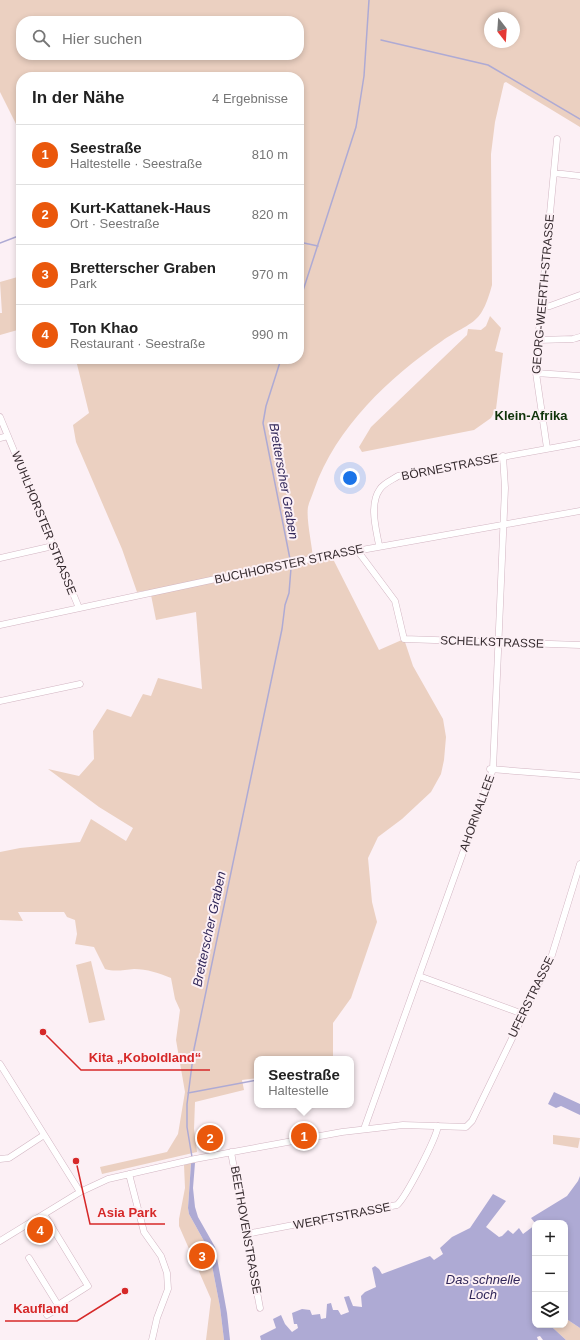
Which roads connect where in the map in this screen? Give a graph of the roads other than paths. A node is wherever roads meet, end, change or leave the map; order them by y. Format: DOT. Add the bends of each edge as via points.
graph roads {
  1 [pos="557,139"];
  2 [pos="554,173"];
  3 [pos="580,176"];
  4 [pos="580,295"];
  5 [pos="540,307"];
  6 [pos="580,337"];
  7 [pos="538,340"];
  8 [pos="536,373"];
  9 [pos="580,376"];
  10 [pos="0,417"];
  11 [pos="8,436"];
  12 [pos="0,438"];
  13 [pos="580,443"];
  14 [pos="547,448"];
  15 [pos="503,456"];
  16 [pos="580,511"];
  17 [pos="503,524"];
  18 [pos="379,545"];
  19 [pos="54,546"];
  20 [pos="359,549"];
  21 [pos="0,558"];
  22 [pos="79,608"];
  23 [pos="0,625"];
  24 [pos="498,642"];
  25 [pos="580,645"];
  26 [pos="80,684"];
  27 [pos="0,701"];
  28 [pos="491,769"];
  29 [pos="580,776"];
  30 [pos="580,864"];
  31 [pos="419,976"];
  32 [pos="523,1014"];
  33 [pos="0,1064"];
  34 [pos="438,1126"];
  35 [pos="364,1129"];
  36 [pos="44,1135"];
  37 [pos="231,1152"];
  38 [pos="0,1160"];
  39 [pos="129,1174"];
  40 [pos="80,1192"];
  41 [pos="44,1214"];
  42 [pos="246,1234"];
  43 [pos="0,1241"];
  44 [pos="29,1258"];
  45 [pos="58,1306"];
  46 [pos="260,1308"];
  47 [pos="47,1315"];
  48 [pos="152,1340"];
  1 -- 2 [label="street, GEORG-WEERTH-STRASSE"];
  2 -- 3 [label="street"];
  2 -- 5 [label="street, GEORG-WEERTH-STRASSE"];
  4 -- 5 [label="street"];
  5 -- 7 [label="street, GEORG-WEERTH-STRASSE"];
  6 -- 7 [label="street"];
  7 -- 8 [label="street, GEORG-WEERTH-STRASSE"];
  8 -- 9 [label="street"];
  8 -- 14 [label="street, GEORG-WEERTH-STRASSE"];
  10 -- 11 [label="street, WUHLHORSTER STRASSE"];
  11 -- 12 [label="street"];
  11 -- 19 [label="street, WUHLHORSTER STRASSE"];
  13 -- 14 [label="street, BÖRNESTRASSE"];
  14 -- 15 [label="street, BÖRNESTRASSE"];
  15 -- 17 [label="street, AHORNALLEE"];
  15 -- 18 [label="street, BÖRNESTRASSE" via="406,474 387,482 379,489 375,508 374,522"];
  16 -- 17 [label="street, BUCHHORSTER STRASSE"];
  17 -- 18 [label="street, BUCHHORSTER STRASSE"];
  17 -- 24 [label="street, AHORNALLEE"];
  18 -- 20 [label="street, BUCHHORSTER STRASSE"];
  19 -- 21 [label="street"];
  19 -- 22 [label="street, WUHLHORSTER STRASSE"];
  20 -- 22 [label="street, BUCHHORSTER STRASSE"];
  20 -- 24 [label="street, SCHELKSTRASSE" via="360,554 395,601 404,639"];
  22 -- 23 [label="street, BUCHHORSTER STRASSE"];
  24 -- 25 [label="street, SCHELKSTRASSE"];
  24 -- 28 [label="street, AHORNALLEE"];
  26 -- 27 [label="street"];
  28 -- 29 [label="street"];
  28 -- 31 [label="street, AHORNALLEE"];
  30 -- 32 [label="street, UFERSTRASSE" via="551,958"];
  31 -- 32 [label="street"];
  31 -- 35 [label="street, AHORNALLEE"];
  32 -- 34 [label="street, UFERSTRASSE" via="469,1125"];
  33 -- 36 [label="street"];
  34 -- 35 [label="street" via="403,1125"];
  34 -- 42 [label="street, WERFTSTRASSE" via="420,1166 397,1205"];
  35 -- 37 [label="street"];
  36 -- 38 [label="street" via="9,1158"];
  36 -- 40 [label="street"];
  37 -- 39 [label="street"];
  37 -- 42 [label="street, BEETHOVENSTRASSE"];
  39 -- 40 [label="street" via="100,1181"];
  39 -- 48 [label="street" via="144,1232 161,1256 168,1273 168,1289"];
  40 -- 41 [label="street"];
  41 -- 43 [label="street"];
  41 -- 45 [label="street" via="88,1286"];
  42 -- 46 [label="street, BEETHOVENSTRASSE"];
  44 -- 45 [label="street"];
  45 -- 47 [label="street" via="59,1308"];
}
